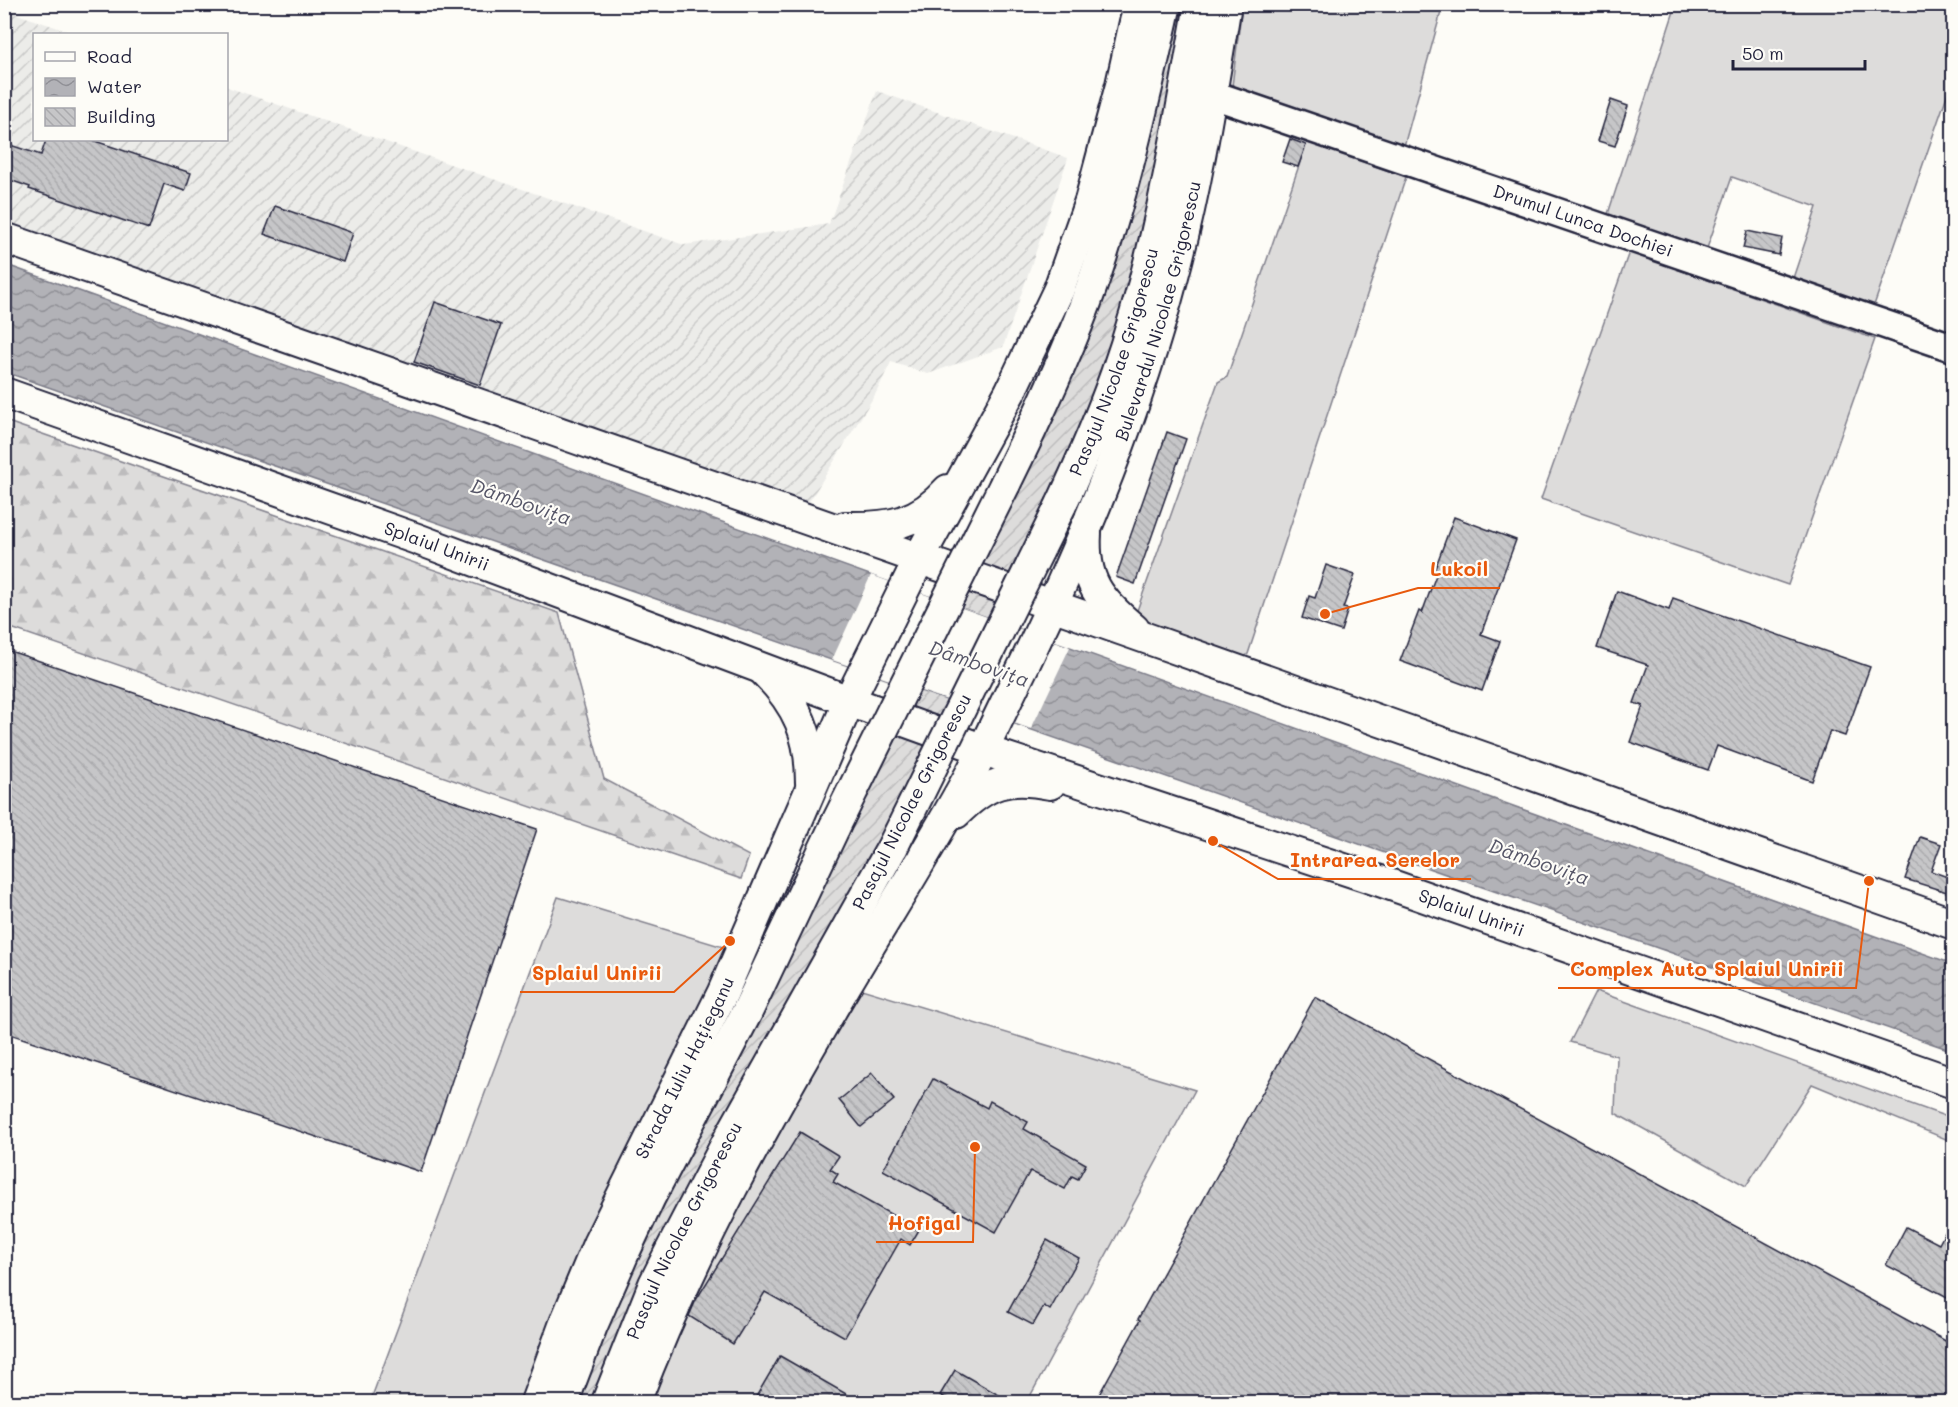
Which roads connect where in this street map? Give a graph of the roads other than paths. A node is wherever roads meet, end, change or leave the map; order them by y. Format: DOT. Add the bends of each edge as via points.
graph roads {
  1 [pos="1139,4"];
  2 [pos="1166,4"];
  3 [pos="1200,4"];
  4 [pos="1226,4"];
  5 [pos="1211,94"];
  6 [pos="4,238"];
  7 [pos="1953,348"];
  8 [pos="4,393"];
  9 [pos="970,466"];
  10 [pos="1086,526"];
  11 [pos="829,527"];
  12 [pos="919,559"];
  13 [pos="1052,606"];
  14 [pos="1143,637"];
  15 [pos="761,668"];
  16 [pos="849,701"];
  17 [pos="983,750"];
  18 [pos="811,789"];
  19 [pos="1112,794"];
  20 [pos="938,832"];
  21 [pos="1953,924"];
  22 [pos="1953,1083"];
  23 [pos="536,1402"];
  24 [pos="563,1402"];
  25 [pos="607,1402"];
  26 [pos="635,1402"];
  1 -- 9 [label="main road" via="1106,144 1077,244 1027,360"];
  2 -- 24 [label="main road, bridge" via="1127,172 1101,260 1054,379 747,1012 627,1245"];
  3 -- 25 [label="main road, Pasajul Nicolae Grigorescu, bridge" via="1148,268 1108,396 1084,455 893,846 738,1123 654,1284"];
  4 -- 5 [label="main road, Bulevardul Nicolae Grigorescu"];
  5 -- 7 [label="street, Drumul Lunca Dochiei"];
  5 -- 10 [label="main road, Bulevardul Nicolae Grigorescu" via="1182,237 1157,334 1127,426"];
  6 -- 11 [label="main road"];
  8 -- 15 [label="main road, Splaiul Unirii" via="417,539"];
  9 -- 11 [label="main road" via="935,504 917,517 874,526"];
  9 -- 12 [label="main road"];
  10 -- 13 [label="main road, Bulevardul Nicolae Grigorescu"];
  10 -- 14 [label="main road" via="1091,582 1107,605"];
  11 -- 12 [label="main road"];
  12 -- 13 [label="main road"];
  12 -- 16 [label="main road, Strada Iuliu Hațieganu"];
  13 -- 14 [label="main road"];
  13 -- 17 [label="main road, Bulevardul Nicolae Grigorescu"];
  14 -- 21 [label="main road"];
  15 -- 16 [label="main road, Splaiul Unirii"];
  15 -- 18 [label="main road" via="786,694 802,722 810,756"];
  16 -- 17 [label="main road, Splaiul Unirii"];
  16 -- 18 [label="main road, Strada Iuliu Hațieganu"];
  17 -- 19 [label="main road, Splaiul Unirii"];
  17 -- 20 [label="main road"];
  18 -- 23 [label="main road, Strada Iuliu Hațieganu" via="702,1037 598,1244"];
  19 -- 20 [label="main road" via="1035,781 1001,782 979,793"];
  19 -- 22 [label="main road, Splaiul Unirii" via="1380,881"];
  20 -- 26 [label="main road" via="845,986 742,1170 680,1292"];
}
